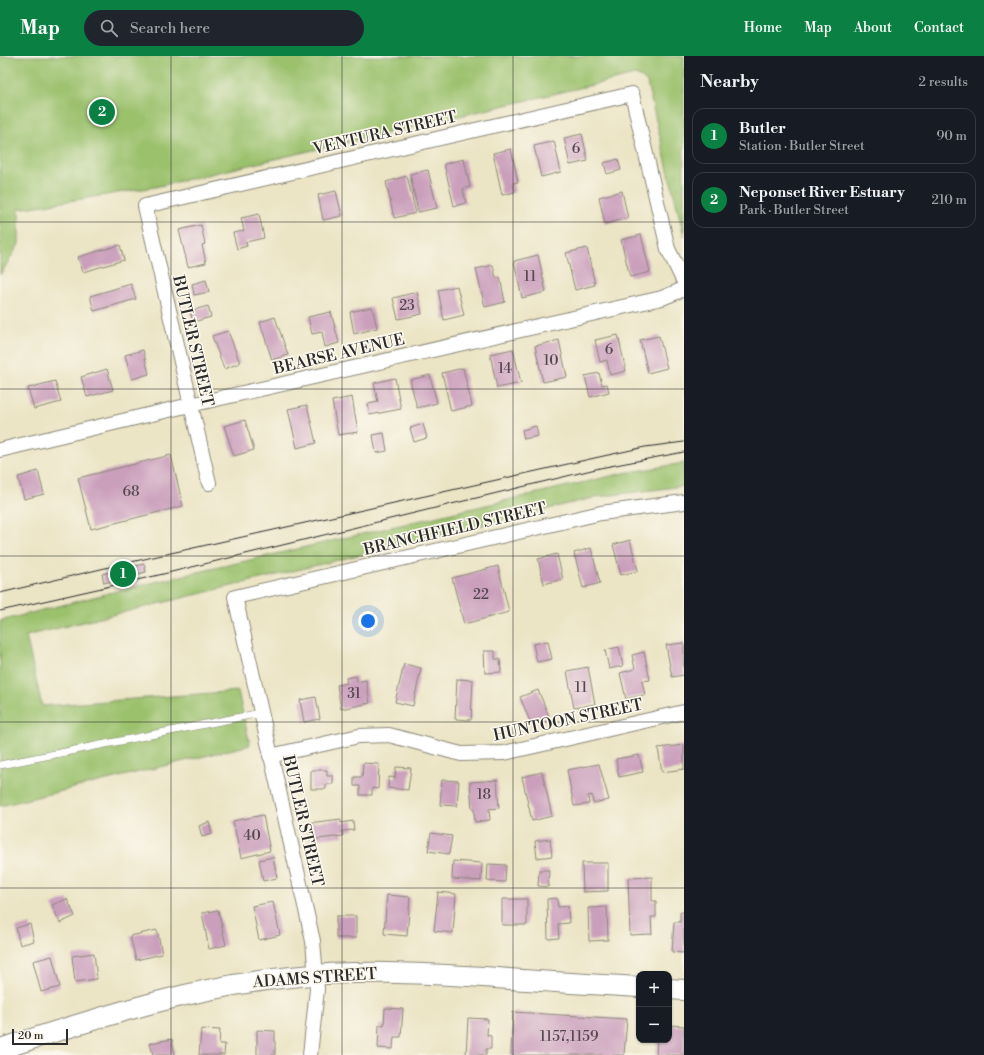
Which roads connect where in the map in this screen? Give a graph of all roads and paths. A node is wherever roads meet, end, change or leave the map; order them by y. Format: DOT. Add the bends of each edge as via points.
graph roads {
  1 [pos="145,206"];
  2 [pos="684,282"];
  3 [pos="684,289"];
  4 [pos="190,405"];
  5 [pos="0,450"];
  6 [pos="209,483"];
  7 [pos="684,502"];
  8 [pos="235,598"];
  9 [pos="684,712"];
  10 [pos="261,713"];
  11 [pos="270,756"];
  12 [pos="0,764"];
  13 [pos="317,975"];
  14 [pos="636,987"];
  15 [pos="672,989"];
  16 [pos="684,990"];
  17 [pos="0,1049"];
  18 [pos="310,1055"];
  1 -- 2 [label="street, VENTURA STREET" via="632,94 668,249"];
  1 -- 4 [label="street, BUTLER STREET"];
  3 -- 4 [label="street, BEARSE AVENUE" via="662,298"];
  4 -- 5 [label="street, BEARSE AVENUE"];
  4 -- 6 [label="street, BUTLER STREET"];
  7 -- 8 [label="street, BRANCHFIELD STREET" via="601,513"];
  8 -- 10 [label="street, BUTLER STREET"];
  9 -- 11 [label="street, HUNTOON STREET" via="504,753 461,754 389,735 374,735"];
  10 -- 11 [label="street, BUTLER STREET"];
  10 -- 12 [label="lane"];
  11 -- 13 [label="street, BUTLER STREET" via="313,942"];
  13 -- 14 [label="main road, ADAMS STREET" via="425,974"];
  13 -- 17 [label="main road, ADAMS STREET" via="193,992"];
  13 -- 18 [label="street, BUTLER STREET"];
  15 -- 16 [label="main road"];
}
